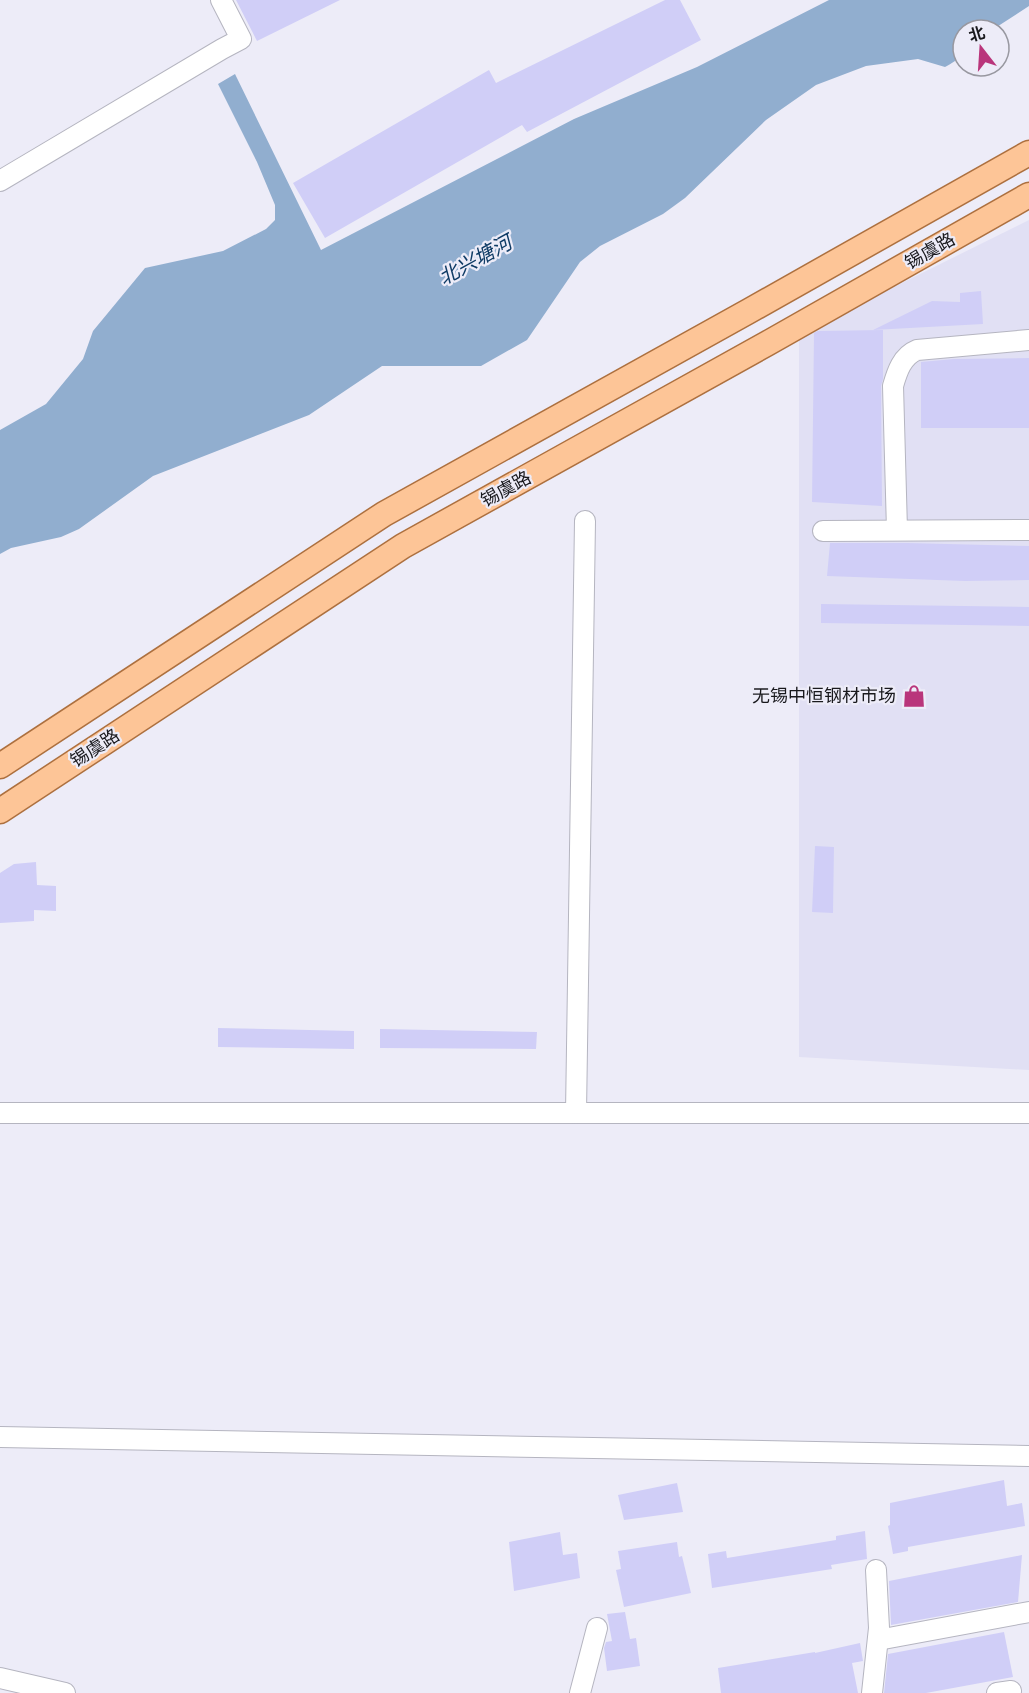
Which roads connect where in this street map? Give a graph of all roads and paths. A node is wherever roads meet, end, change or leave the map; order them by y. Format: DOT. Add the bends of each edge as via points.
graph roads {
  1 [pos="221,0"];
  2 [pos="1029,153"];
  3 [pos="0,181"];
  4 [pos="1029,195"];
  5 [pos="1029,340"];
  6 [pos="585,521"];
  7 [pos="897,530"];
  8 [pos="1029,530"];
  9 [pos="823,531"];
  10 [pos="0,766"];
  11 [pos="0,812"];
  12 [pos="0,1113"];
  13 [pos="576,1113"];
  14 [pos="1029,1113"];
  15 [pos="0,1437"];
  16 [pos="1029,1456"];
  17 [pos="876,1570"];
  18 [pos="1029,1612"];
  19 [pos="597,1628"];
  20 [pos="878,1640"];
  21 [pos="0,1678"];
  22 [pos="65,1693"];
  23 [pos="580,1693"];
  24 [pos="872,1693"];
  1 -- 3 [label="street" via="241,39"];
  2 -- 10 [label="main road, 锡虞路" via="384,514"];
  4 -- 11 [label="main road, 锡虞路" via="403,546"];
  5 -- 7 [label="street" via="917,350 900,365 893,386"];
  6 -- 13 [label="street"];
  7 -- 8 [label="street"];
  7 -- 9 [label="street"];
  12 -- 13 [label="street"];
  13 -- 14 [label="street"];
  15 -- 16 [label="street"];
  17 -- 20 [label="street"];
  18 -- 20 [label="street"];
  19 -- 23 [label="street"];
  20 -- 24 [label="street"];
  21 -- 22 [label="street"];
}
